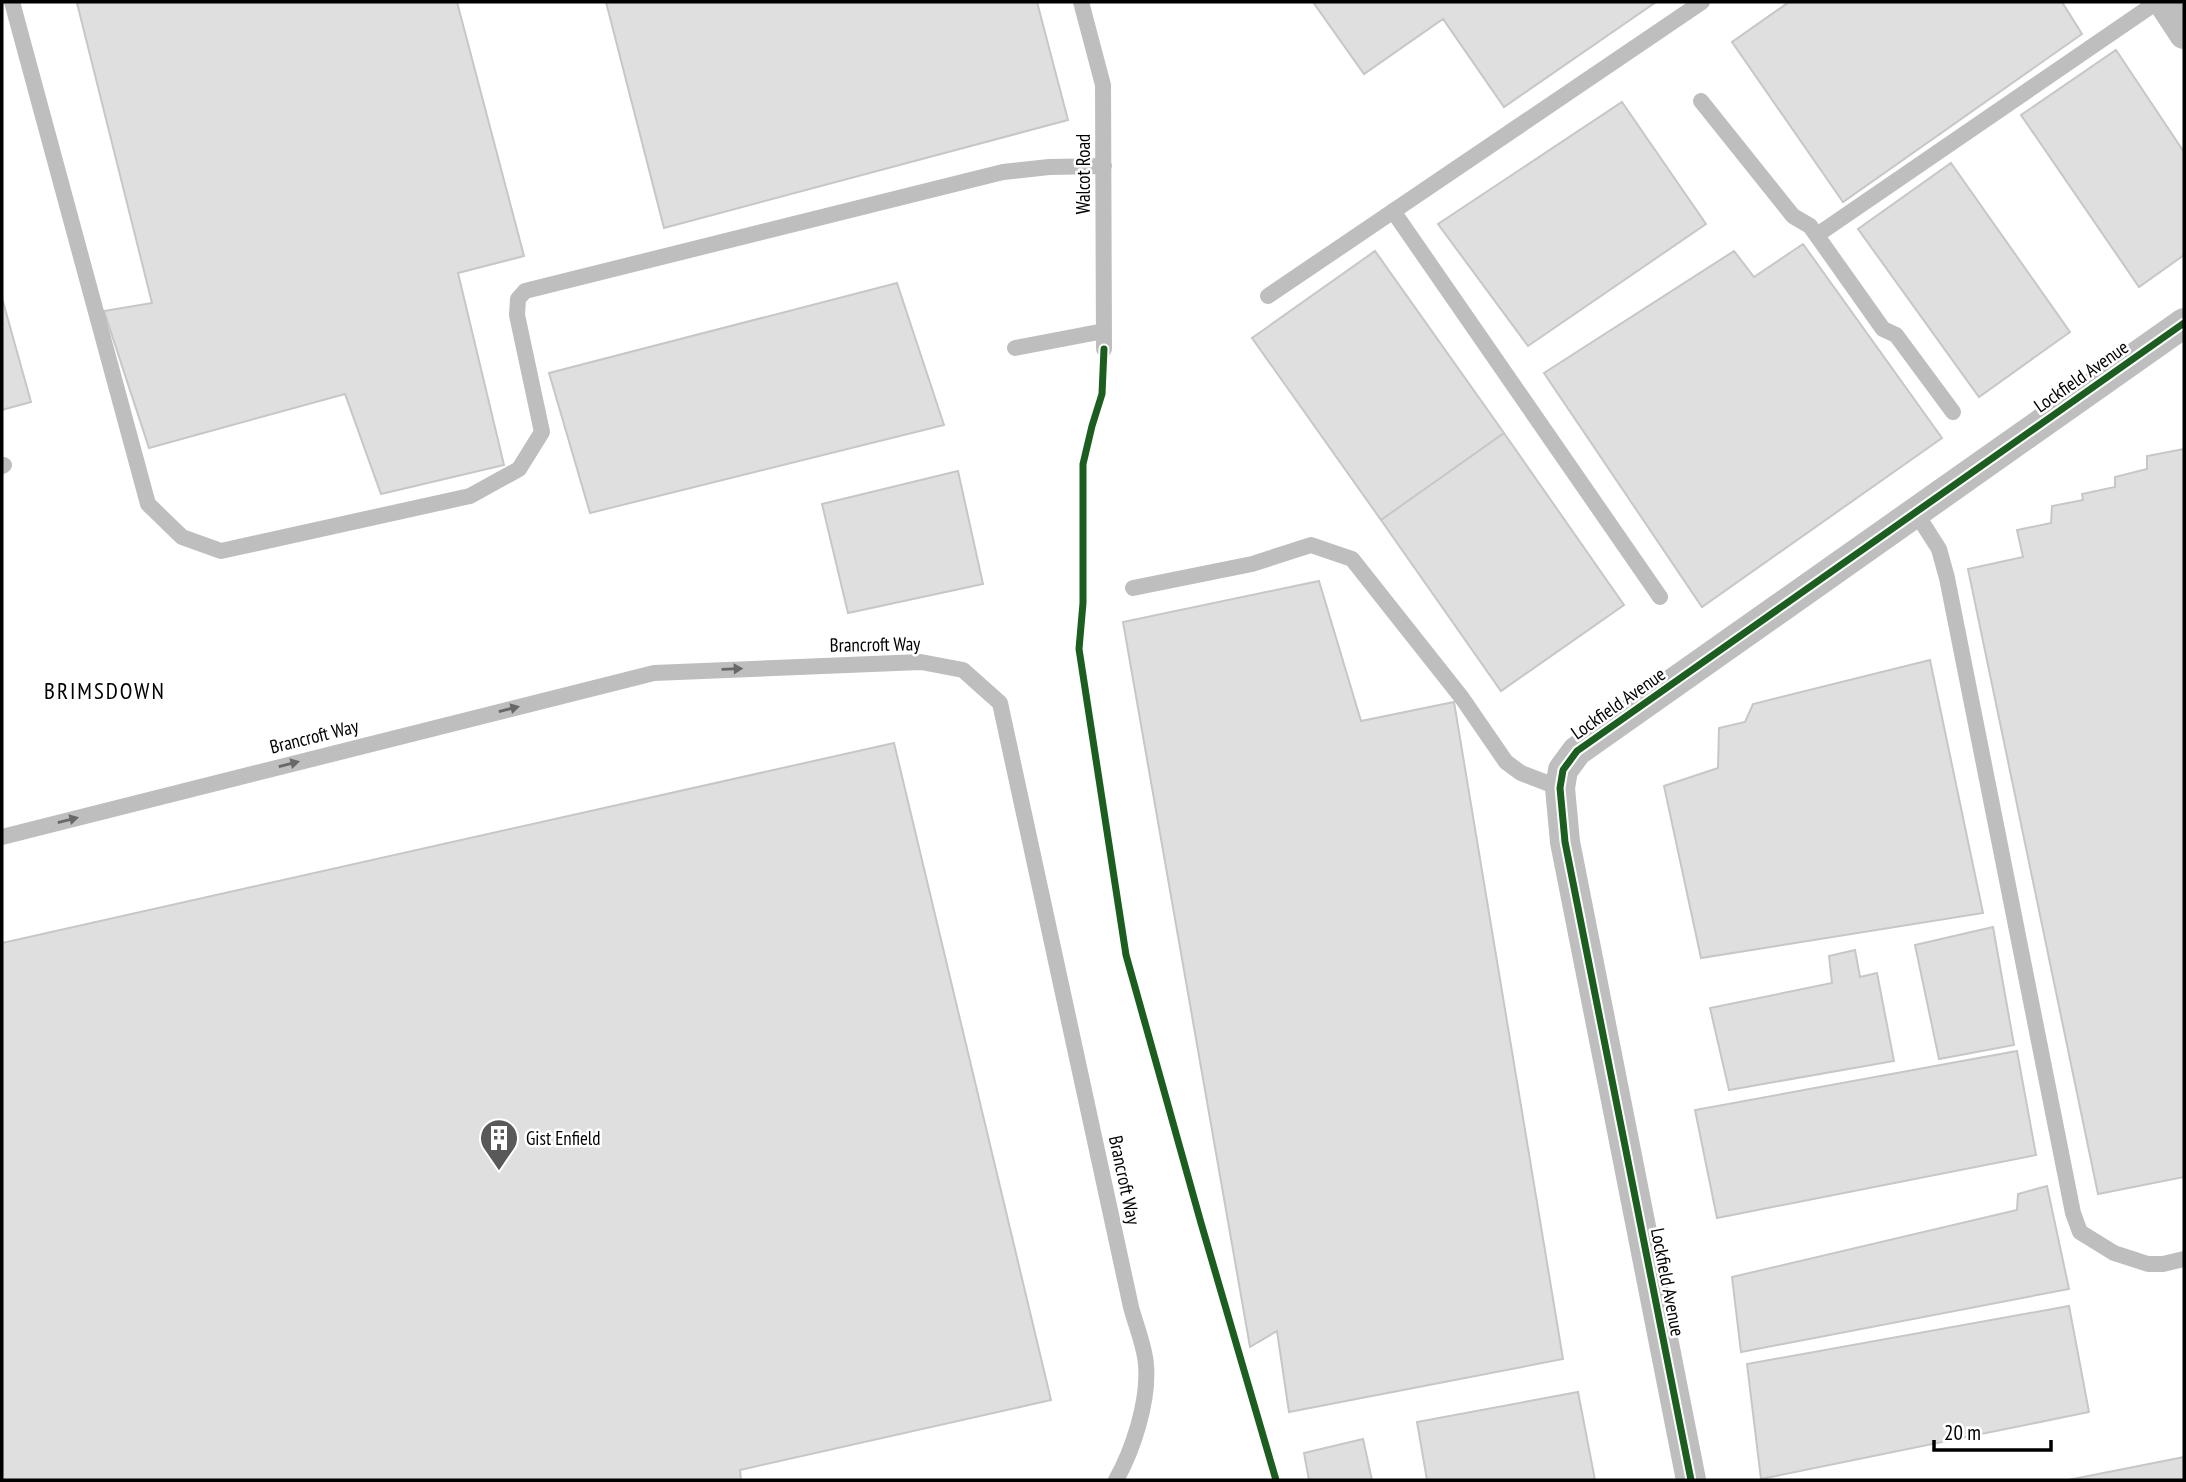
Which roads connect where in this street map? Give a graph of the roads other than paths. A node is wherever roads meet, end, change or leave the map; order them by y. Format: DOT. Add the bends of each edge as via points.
graph roads {
  1 [pos="12,2"];
  2 [pos="1082,2"];
  3 [pos="1702,2"];
  4 [pos="2157,2"];
  5 [pos="2163,2"];
  6 [pos="2184,34"];
  7 [pos="1702,101"];
  8 [pos="1104,166"];
  9 [pos="1393,211"];
  10 [pos="1817,235"];
  11 [pos="1268,296"];
  12 [pos="2184,324"];
  13 [pos="1104,331"];
  14 [pos="1015,348"];
  15 [pos="1104,349"];
  16 [pos="1953,412"];
  17 [pos="1916,513"];
  18 [pos="1133,589"];
  19 [pos="1660,597"];
  20 [pos="1560,788"];
  21 [pos="2,837"];
  22 [pos="2184,1259"];
  23 [pos="1116,1480"];
  24 [pos="1691,1480"];
  1 -- 8 [label="lane" via="148,504 182,537 221,551 470,496 519,469 542,432 517,315 518,299 525,290 1003,172"];
  2 -- 8 [label="lane, Walcot Road" via="1103,85"];
  3 -- 9 [label="lane"];
  4 -- 10 [label="lane"];
  5 -- 6 [label="street"];
  7 -- 10 [label="lane" via="1793,216"];
  8 -- 13 [label="lane, Walcot Road"];
  9 -- 11 [label="lane"];
  9 -- 19 [label="lane"];
  10 -- 16 [label="lane" via="1883,329 1896,335"];
  12 -- 17 [label="street, Lockfield Avenue"];
  13 -- 14 [label="lane"];
  13 -- 15 [label="lane, Walcot Road"];
  17 -- 20 [label="street, Lockfield Avenue" via="1577,751 1563,770"];
  17 -- 22 [label="lane" via="1939,549 1947,578 2080,1232 2115,1253 2148,1264"];
  18 -- 20 [label="lane" via="1252,564 1311,545 1352,559 1462,698 1506,762"];
  20 -- 24 [label="street, Lockfield Avenue" via="1565,842"];
  21 -- 23 [label="lane, Brancroft Way, one-way" via="654,673 921,662 963,670 1000,703 1147,1365 1143,1410 1128,1459"];
}
